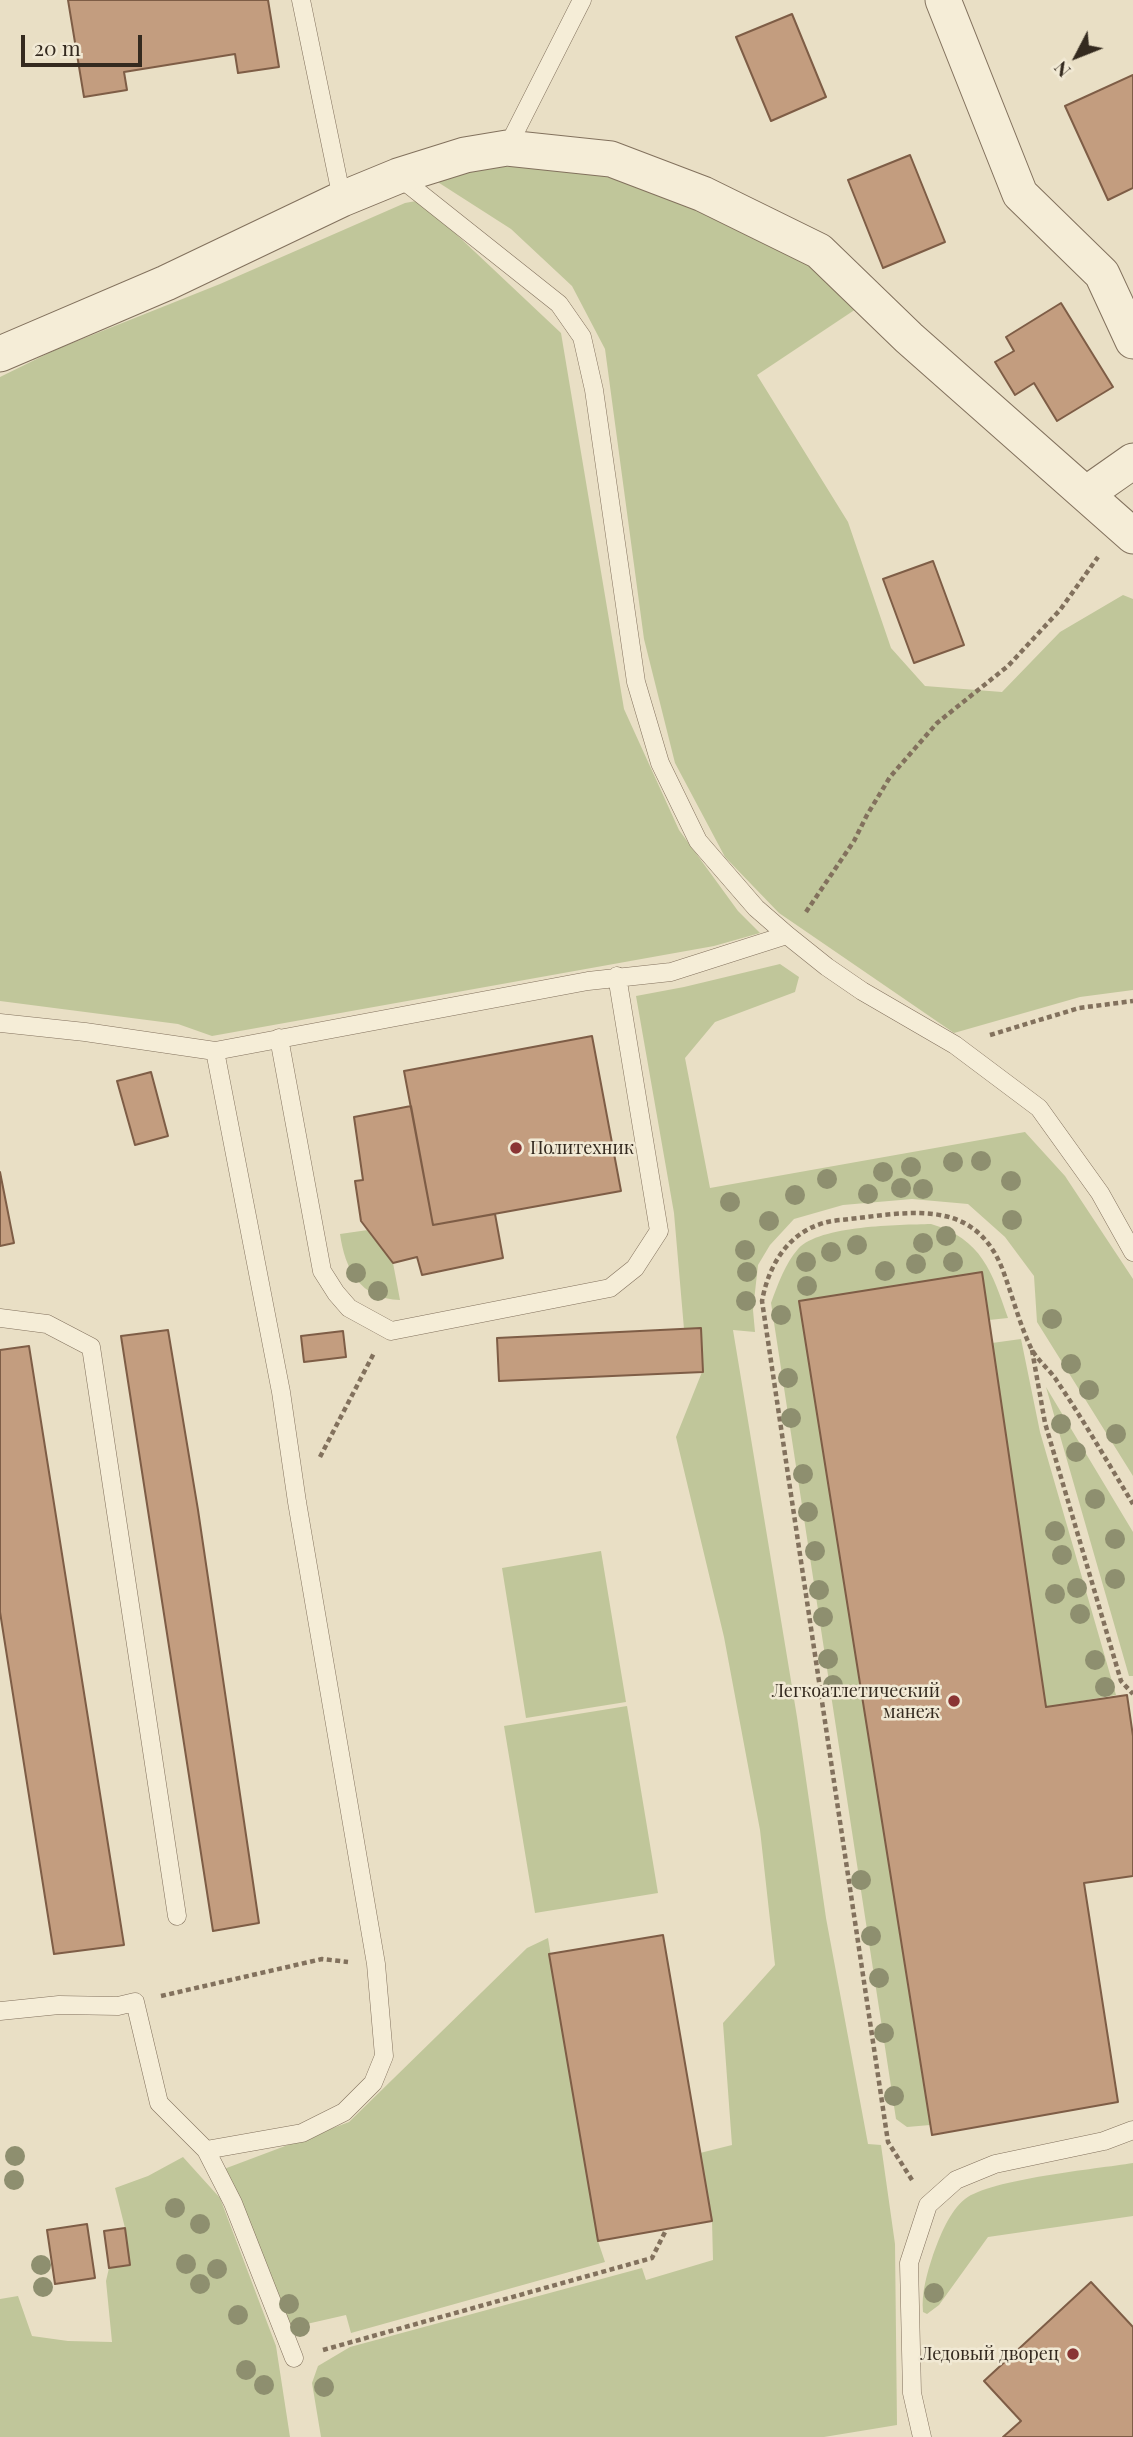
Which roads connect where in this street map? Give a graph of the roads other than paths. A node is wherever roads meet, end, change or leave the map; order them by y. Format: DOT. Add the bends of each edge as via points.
graph roads {
  1 [pos="301,0"];
  2 [pos="582,0"];
  3 [pos="943,0"];
  4 [pos="507,148"];
  5 [pos="398,176"];
  6 [pos="342,199"];
  7 [pos="1133,341"];
  8 [pos="0,354"];
  9 [pos="1133,461"];
  10 [pos="1086,494"];
  11 [pos="1127,531"];
  12 [pos="788,936"];
  13 [pos="617,976"];
  14 [pos="0,1023"];
  15 [pos="279,1038"];
  16 [pos="215,1051"];
  17 [pos="1133,1252"];
  18 [pos="0,1318"];
  19 [pos="177,1916"];
  20 [pos="0,2011"];
  21 [pos="1133,2130"];
  22 [pos="206,2150"];
  23 [pos="294,2358"];
  24 [pos="922,2437"];
  1 -- 6 [label="lane"];
  2 -- 4 [label="lane"];
  3 -- 7 [label="street" via="1020,194 1102,274"];
  4 -- 5 [label="street" via="465,155"];
  4 -- 10 [label="street" via="611,159 703,194 818,251"];
  5 -- 6 [label="street"];
  5 -- 12 [label="lane" via="559,304 582,337 594,390 636,682 660,763 698,841 756,908"];
  6 -- 8 [label="street" via="166,283"];
  9 -- 10 [label="street"];
  10 -- 11 [label="street"];
  12 -- 13 [label="lane" via="671,972"];
  12 -- 17 [label="lane" via="862,991 955,1045 1039,1108 1100,1193"];
  13 -- 15 [label="lane"];
  13 -- 15 [label="lane" via="659,1231 635,1268 610,1288 391,1331 349,1308 322,1270"];
  14 -- 16 [label="lane"];
  15 -- 16 [label="lane"];
  16 -- 22 [label="lane" via="281,1392 376,1964 384,2056 373,2083 344,2112 302,2133"];
  18 -- 19 [label="lane" via="47,1324 91,1347"];
  20 -- 22 [label="lane" via="135,2002 159,2104"];
  21 -- 24 [label="lane" via="1104,2141 995,2164 956,2180 928,2204 909,2263 912,2393"];
  22 -- 23 [label="lane" via="233,2203"];
}
